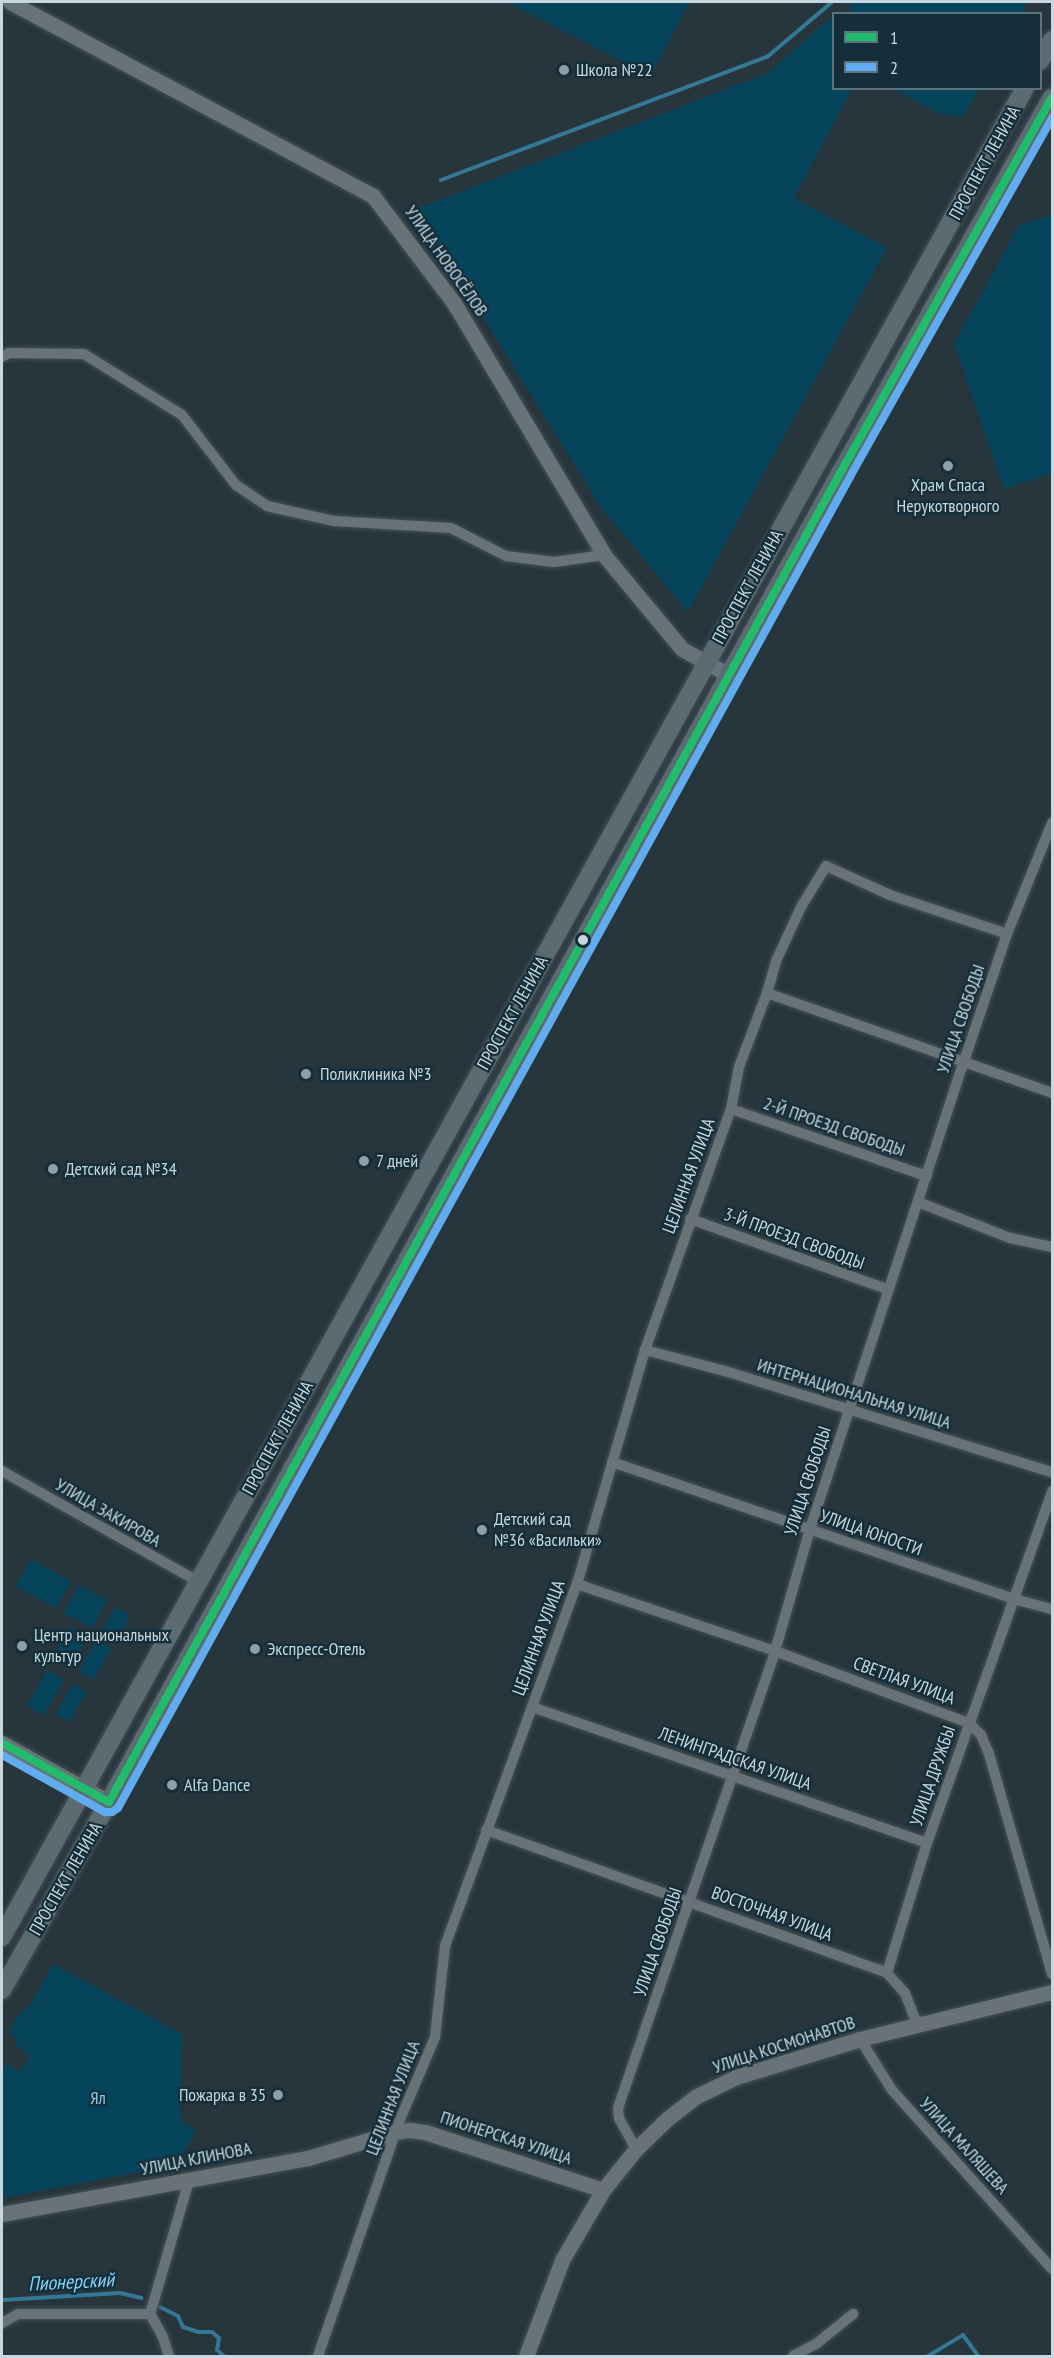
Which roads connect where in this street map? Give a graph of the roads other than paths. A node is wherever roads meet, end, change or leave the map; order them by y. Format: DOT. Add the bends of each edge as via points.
graph roads {
  1 [pos="10,2"];
  2 [pos="1053,40"];
  3 [pos="1042,60"];
  4 [pos="1024,90"];
  5 [pos="1053,98"];
  6 [pos="2,357"];
  7 [pos="604,555"];
  8 [pos="706,663"];
  9 [pos="729,675"];
  10 [pos="1053,823"];
  11 [pos="1007,934"];
  12 [pos="767,993"];
  13 [pos="963,1064"];
  14 [pos="1053,1093"];
  15 [pos="731,1109"];
  16 [pos="927,1176"];
  17 [pos="918,1203"];
  18 [pos="690,1219"];
  19 [pos="1053,1246"];
  20 [pos="887,1289"];
  21 [pos="328,1349"];
  22 [pos="645,1350"];
  23 [pos="351,1362"];
  24 [pos="848,1409"];
  25 [pos="612,1462"];
  26 [pos="2,1471"];
  27 [pos="1053,1472"];
  28 [pos="1053,1491"];
  29 [pos="810,1529"];
  30 [pos="199,1582"];
  31 [pos="577,1584"];
  32 [pos="1014,1599"];
  33 [pos="1053,1609"];
  34 [pos="775,1651"];
  35 [pos="532,1707"];
  36 [pos="969,1723"];
  37 [pos="2,1743"];
  38 [pos="731,1776"];
  39 [pos="85,1789"];
  40 [pos="110,1802"];
  41 [pos="486,1830"];
  42 [pos="927,1843"];
  43 [pos="690,1902"];
  44 [pos="2,1937"];
  45 [pos="887,1973"];
  46 [pos="1053,1974"];
  47 [pos="2,1990"];
  48 [pos="1053,1992"];
  49 [pos="917,2025"];
  50 [pos="860,2039"];
  51 [pos="395,2132"];
  52 [pos="636,2149"];
  53 [pos="189,2181"];
  54 [pos="603,2190"];
  55 [pos="2,2214"];
  56 [pos="1053,2269"];
  57 [pos="150,2314"];
  58 [pos="854,2314"];
  59 [pos="2,2323"];
  60 [pos="169,2356"];
  61 [pos="318,2356"];
  62 [pos="525,2356"];
  63 [pos="793,2356"];
  1 -- 7 [label="street, УЛИЦА НОВОСЁЛОВ" via="373,195 454,303"];
  2 -- 3 [label="main road"];
  4 -- 8 [label="main road, ПРОСПЕКТ ЛЕНИНА"];
  5 -- 9 [label="main road, ПРОСПЕКТ ЛЕНИНА"];
  6 -- 7 [label="street" via="9,353 84,354 183,415 236,485 267,506 334,521 451,528 506,556 554,562"];
  7 -- 8 [label="street, УЛИЦА НОВОСЁЛОВ" via="682,649"];
  8 -- 9 [label="street, УЛИЦА НОВОСЁЛОВ"];
  8 -- 21 [label="main road, ПРОСПЕКТ ЛЕНИНА"];
  9 -- 23 [label="main road, ПРОСПЕКТ ЛЕНИНА"];
  10 -- 11 [label="street, УЛИЦА СВОБОДЫ"];
  11 -- 12 [label="street, ЦЕЛИННАЯ УЛИЦА" via="890,895 826,866 801,906 777,959"];
  11 -- 13 [label="street, УЛИЦА СВОБОДЫ"];
  12 -- 13 [label="street"];
  12 -- 15 [label="street, ЦЕЛИННАЯ УЛИЦА" via="738,1067"];
  13 -- 14 [label="street"];
  13 -- 16 [label="street, УЛИЦА СВОБОДЫ"];
  15 -- 16 [label="street, 2-Й ПРОЕЗД СВОБОДЫ"];
  15 -- 18 [label="street, ЦЕЛИННАЯ УЛИЦА"];
  16 -- 17 [label="street, УЛИЦА СВОБОДЫ"];
  17 -- 19 [label="street" via="1010,1238"];
  17 -- 20 [label="street, УЛИЦА СВОБОДЫ"];
  18 -- 20 [label="street, 3-Й ПРОЕЗД СВОБОДЫ"];
  18 -- 22 [label="street, ЦЕЛИННАЯ УЛИЦА"];
  20 -- 24 [label="street, УЛИЦА СВОБОДЫ"];
  21 -- 23 [label="main road"];
  21 -- 30 [label="main road, ПРОСПЕКТ ЛЕНИНА"];
  22 -- 24 [label="street, ИНТЕРНАЦИОНАЛЬНАЯ УЛИЦА"];
  22 -- 25 [label="street, ЦЕЛИННАЯ УЛИЦА"];
  23 -- 40 [label="main road, ПРОСПЕКТ ЛЕНИНА"];
  24 -- 27 [label="street, ИНТЕРНАЦИОНАЛЬНАЯ УЛИЦА"];
  24 -- 29 [label="street, УЛИЦА СВОБОДЫ"];
  25 -- 29 [label="street, УЛИЦА ЮНОСТИ"];
  25 -- 31 [label="street, ЦЕЛИННАЯ УЛИЦА"];
  26 -- 30 [label="street, УЛИЦА ЗАКИРОВА"];
  28 -- 32 [label="street, УЛИЦА ДРУЖБЫ"];
  29 -- 32 [label="street, УЛИЦА ЮНОСТИ"];
  29 -- 34 [label="street, УЛИЦА СВОБОДЫ"];
  30 -- 39 [label="main road, ПРОСПЕКТ ЛЕНИНА"];
  31 -- 34 [label="street, СВЕТЛАЯ УЛИЦА"];
  31 -- 35 [label="street, ЦЕЛИННАЯ УЛИЦА"];
  32 -- 33 [label="street, УЛИЦА ЮНОСТИ"];
  32 -- 36 [label="street, УЛИЦА ДРУЖБЫ"];
  34 -- 36 [label="street, СВЕТЛАЯ УЛИЦА"];
  34 -- 38 [label="street, УЛИЦА СВОБОДЫ"];
  35 -- 38 [label="street, ЛЕНИНГРАДСКАЯ УЛИЦА"];
  35 -- 41 [label="street, ЦЕЛИННАЯ УЛИЦА"];
  36 -- 42 [label="street, УЛИЦА ДРУЖБЫ"];
  36 -- 46 [label="street, СВЕТЛАЯ УЛИЦА" via="981,1735 989,1754"];
  37 -- 39 [label="street"];
  38 -- 42 [label="street, ЛЕНИНГРАДСКАЯ УЛИЦА"];
  38 -- 43 [label="street, УЛИЦА СВОБОДЫ"];
  39 -- 40 [label="street"];
  39 -- 44 [label="main road, ПРОСПЕКТ ЛЕНИНА"];
  40 -- 47 [label="main road, ПРОСПЕКТ ЛЕНИНА"];
  41 -- 43 [label="street, ВОСТОЧНАЯ УЛИЦА"];
  41 -- 51 [label="street, ЦЕЛИННАЯ УЛИЦА" via="445,1946 435,2037"];
  42 -- 45 [label="street, УЛИЦА ДРУЖБЫ"];
  43 -- 45 [label="street, ВОСТОЧНАЯ УЛИЦА"];
  43 -- 52 [label="street, УЛИЦА СВОБОДЫ" via="618,2108 619,2118"];
  45 -- 49 [label="street" via="905,1993"];
  48 -- 49 [label="street, УЛИЦА КОСМОНАВТОВ"];
  49 -- 50 [label="street, УЛИЦА КОСМОНАВТОВ"];
  50 -- 52 [label="street, УЛИЦА КОСМОНАВТОВ" via="736,2077 694,2097"];
  50 -- 56 [label="street, УЛИЦА МАЛЯШЕВА" via="892,2090"];
  51 -- 53 [label="street, УЛИЦА КЛИНОВА" via="308,2158"];
  51 -- 54 [label="street, ПИОНЕРСКАЯ УЛИЦА" via="425,2132"];
  51 -- 61 [label="street, ЦЕЛИННАЯ УЛИЦА"];
  52 -- 54 [label="street, УЛИЦА КОСМОНАВТОВ"];
  53 -- 55 [label="street, УЛИЦА КЛИНОВА"];
  53 -- 57 [label="street"];
  54 -- 62 [label="street, УЛИЦА КОСМОНАВТОВ" via="562,2260"];
  57 -- 59 [label="street" via="18,2314"];
  57 -- 60 [label="street"];
  58 -- 63 [label="street" via="816,2344"];
}
